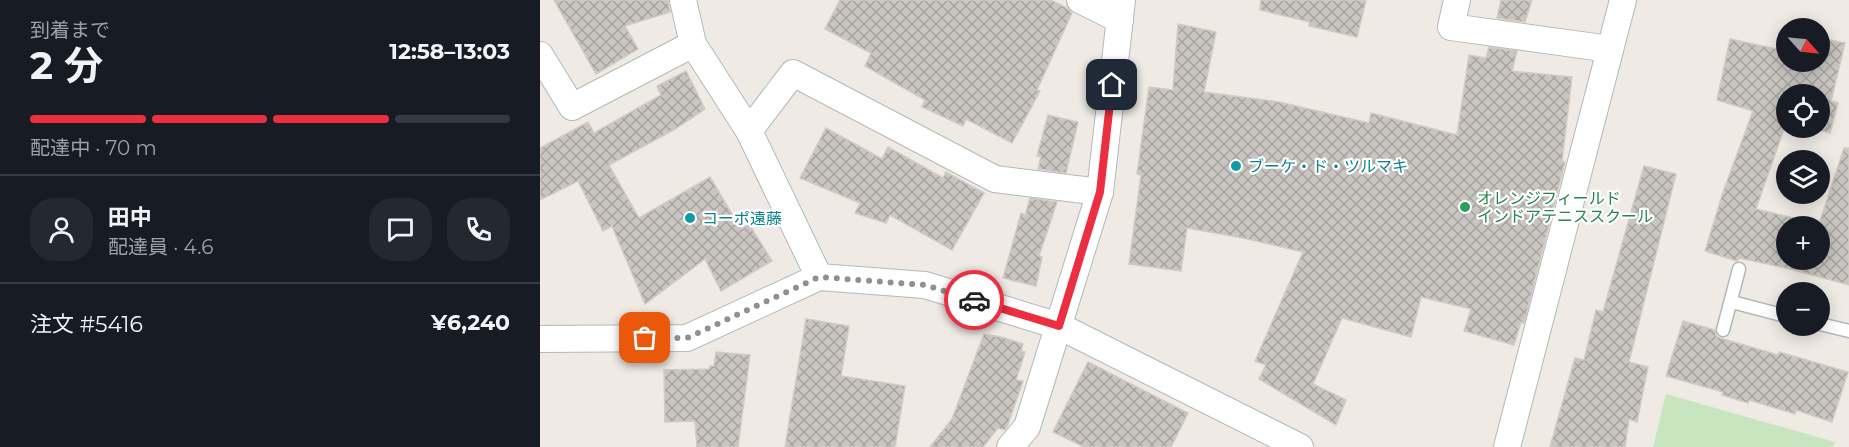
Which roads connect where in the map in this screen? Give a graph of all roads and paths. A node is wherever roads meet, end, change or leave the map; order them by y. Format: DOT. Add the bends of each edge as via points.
graph roads {
  1 [pos="682,0"];
  2 [pos="1080,0"];
  3 [pos="1457,0"];
  4 [pos="1623,0"];
  5 [pos="1121,10"];
  6 [pos="693,44"];
  7 [pos="1610,49"];
  8 [pos="540,55"];
  9 [pos="749,131"];
  10 [pos="1100,192"];
  11 [pos="1740,269"];
  12 [pos="819,277"];
  13 [pos="1732,302"];
  14 [pos="1776,313"];
  15 [pos="1059,326"];
  16 [pos="1830,326"];
  17 [pos="1723,330"];
  18 [pos="1849,331"];
  19 [pos="540,339"];
  20 [pos="1010,447"];
  21 [pos="1300,447"];
  22 [pos="1507,447"];
  1 -- 6 [label="street"];
  2 -- 5 [label="street"];
  3 -- 7 [label="street" via="1451,27"];
  4 -- 7 [label="street"];
  5 -- 10 [label="street"];
  6 -- 8 [label="street" via="572,107"];
  6 -- 9 [label="street"];
  7 -- 22 [label="street"];
  9 -- 10 [label="street" via="793,74 995,179"];
  9 -- 12 [label="street"];
  10 -- 15 [label="street"];
  11 -- 13 [label="lane"];
  12 -- 15 [label="street" via="925,285"];
  12 -- 19 [label="street" via="687,338"];
  13 -- 14 [label="lane"];
  13 -- 17 [label="lane"];
  15 -- 20 [label="street" via="1027,427"];
  15 -- 21 [label="street"];
  16 -- 18 [label="lane"];
}
